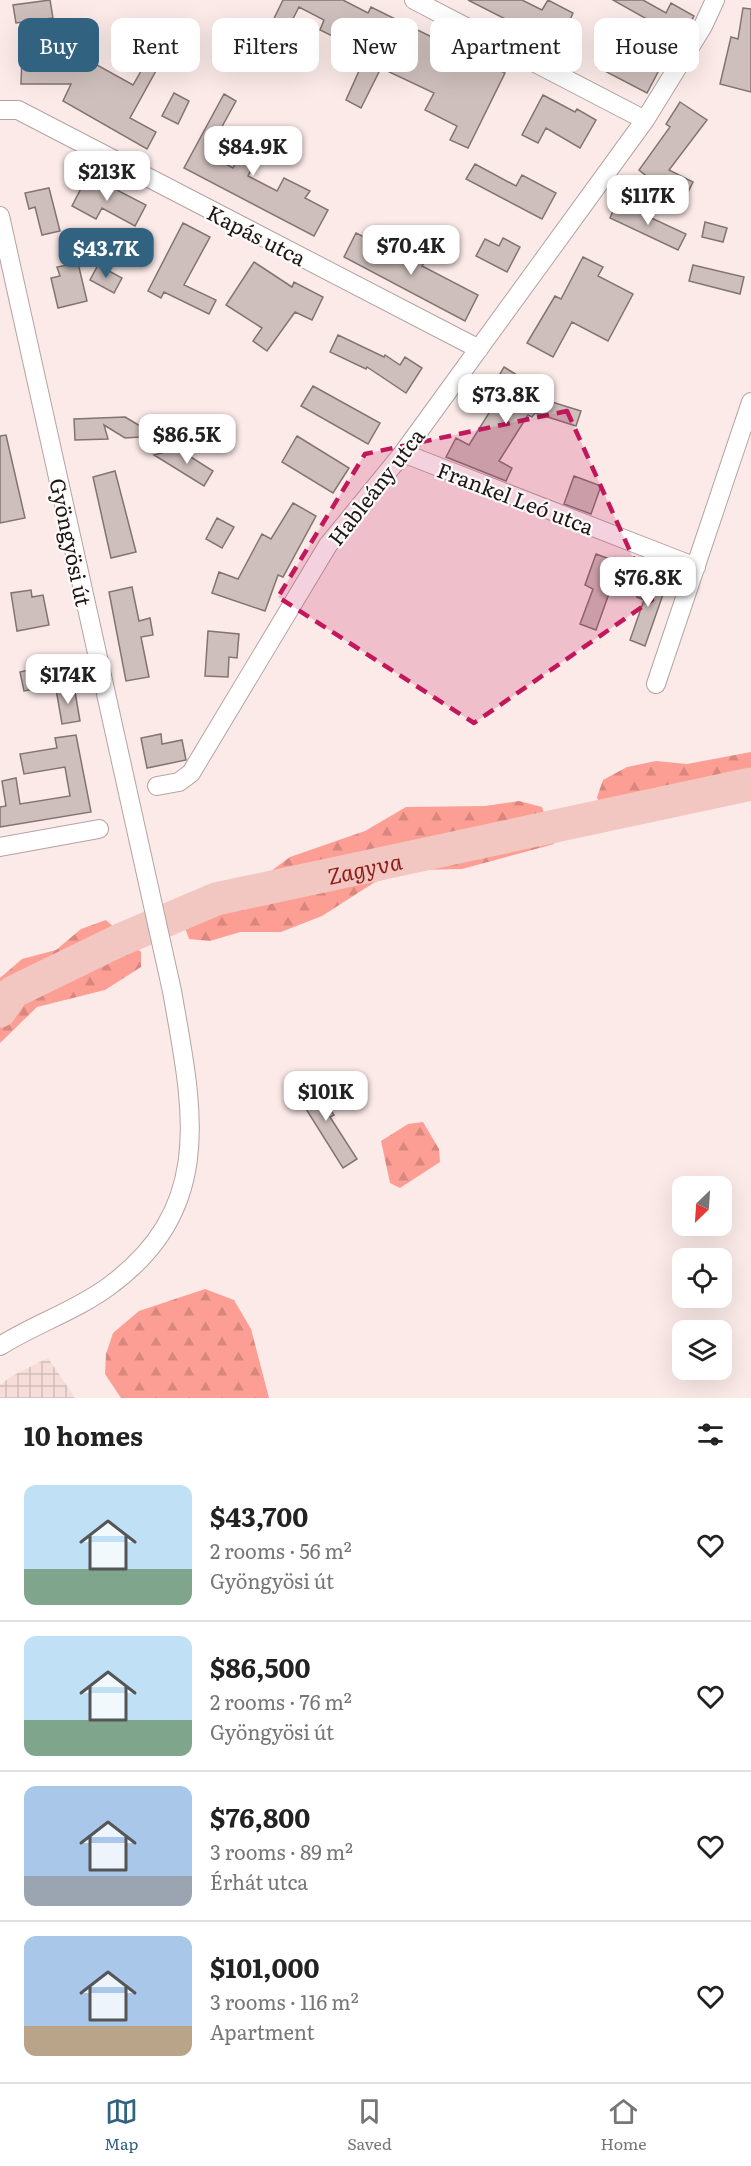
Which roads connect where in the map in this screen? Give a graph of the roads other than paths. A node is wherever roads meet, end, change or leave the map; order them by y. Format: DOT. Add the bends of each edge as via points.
graph roads {
  1 [pos="414,0"];
  2 [pos="715,0"];
  3 [pos="0,110"];
  4 [pos="645,120"];
  5 [pos="0,216"];
  6 [pos="479,349"];
  7 [pos="751,402"];
  8 [pos="403,453"];
  9 [pos="696,567"];
  10 [pos="656,684"];
  11 [pos="158,786"];
  12 [pos="99,830"];
  13 [pos="0,847"];
  14 [pos="0,1346"];
  1 -- 4 [label="street"];
  2 -- 4 [label="street, Hableány utca"];
  3 -- 6 [label="street, Kapás utca" via="18,110"];
  4 -- 6 [label="street, Hableány utca"];
  5 -- 14 [label="street, Gyöngyösi út" via="172,991 188,1092 191,1150 186,1181 171,1213 142,1256 109,1286 81,1304"];
  6 -- 8 [label="street, Hableány utca"];
  7 -- 9 [label="street"];
  8 -- 9 [label="street, Frankel Leó utca"];
  8 -- 11 [label="street, Hableány utca" via="328,545 191,773 179,782"];
  9 -- 10 [label="street"];
  12 -- 13 [label="street"];
}
